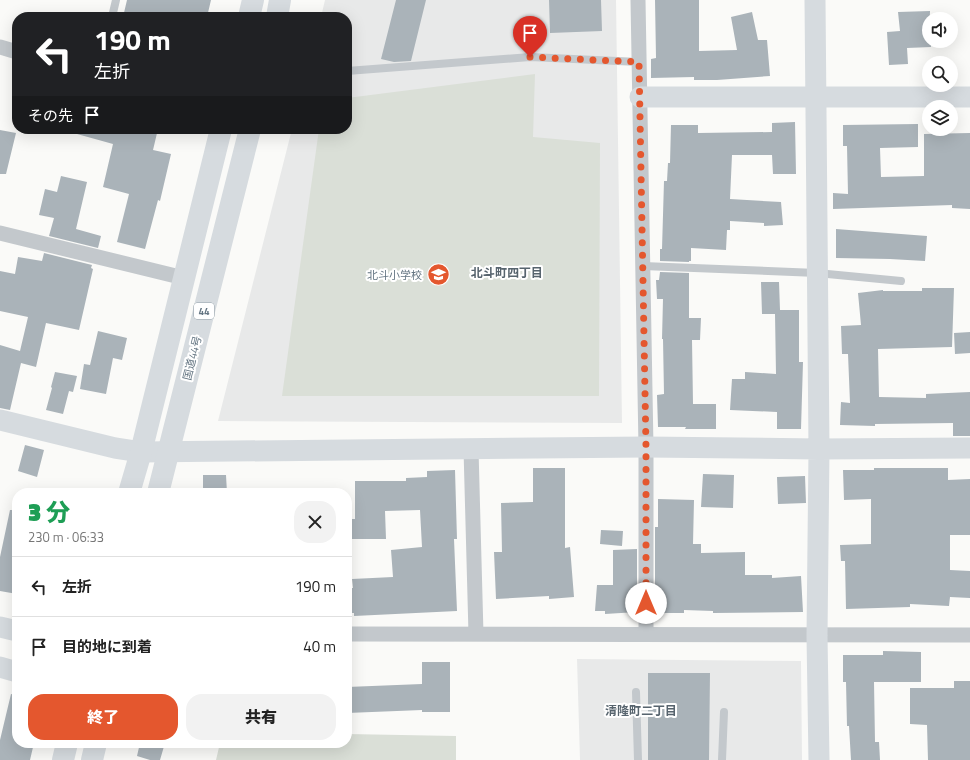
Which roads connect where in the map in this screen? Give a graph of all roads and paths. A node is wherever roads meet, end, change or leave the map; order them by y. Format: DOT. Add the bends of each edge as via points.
graph roads {
  1 [pos="116,0"];
  2 [pos="253,0"];
  3 [pos="280,0"];
  4 [pos="638,0"];
  5 [pos="815,0"];
  6 [pos="113,12"];
  7 [pos="250,12"];
  8 [pos="277,12"];
  9 [pos="0,47"];
  10 [pos="12,51"];
  11 [pos="639,62"];
  12 [pos="352,71"];
  13 [pos="640,97"];
  14 [pos="970,97"];
  15 [pos="816,98"];
  16 [pos="220,134"];
  17 [pos="249,134"];
  18 [pos="0,233"];
  19 [pos="643,266"];
  20 [pos="817,273"];
  21 [pos="184,278"];
  22 [pos="901,281"];
  23 [pos="0,420"];
  24 [pos="646,447"];
  25 [pos="970,448"];
  26 [pos="471,449"];
  27 [pos="819,449"];
  28 [pos="141,452"];
  29 [pos="169,452"];
  30 [pos="130,488"];
  31 [pos="159,488"];
  32 [pos="0,627"];
  33 [pos="12,630"];
  34 [pos="352,634"];
  35 [pos="476,634"];
  36 [pos="646,634"];
  37 [pos="970,635"];
  38 [pos="817,636"];
  39 [pos="0,667"];
  40 [pos="12,671"];
  41 [pos="636,692"];
  42 [pos="724,712"];
  43 [pos="66,748"];
  44 [pos="95,748"];
  45 [pos="63,760"];
  46 [pos="92,760"];
  47 [pos="638,760"];
  48 [pos="722,760"];
  49 [pos="819,760"];
  1 -- 6 [label="lane"];
  2 -- 7 [label="highway"];
  3 -- 8 [label="highway"];
  4 -- 11 [label="street"];
  5 -- 15 [label="street"];
  9 -- 10 [label="street"];
  11 -- 12 [label="lane" via="530,57"];
  11 -- 13 [label="street"];
  13 -- 15 [label="street"];
  13 -- 19 [label="street"];
  14 -- 15 [label="street"];
  15 -- 20 [label="street"];
  16 -- 21 [label="highway, 44"];
  17 -- 29 [label="highway, 国道44号 / 44"];
  18 -- 21 [label="street"];
  19 -- 20 [label="lane"];
  19 -- 24 [label="street"];
  20 -- 22 [label="lane"];
  20 -- 27 [label="street"];
  21 -- 28 [label="highway, 44"];
  23 -- 28 [label="street"];
  24 -- 26 [label="street"];
  24 -- 27 [label="street"];
  24 -- 36 [label="street"];
  25 -- 27 [label="street"];
  26 -- 29 [label="street"];
  26 -- 35 [label="street"];
  27 -- 38 [label="street"];
  28 -- 29 [label="street"];
  28 -- 30 [label="highway, 44"];
  29 -- 31 [label="highway, 国道44号 / 44"];
  32 -- 33 [label="street"];
  34 -- 35 [label="street"];
  35 -- 36 [label="street"];
  36 -- 38 [label="street"];
  37 -- 38 [label="street"];
  38 -- 49 [label="street"];
  39 -- 40 [label="street"];
  41 -- 47 [label="lane"];
  42 -- 48 [label="lane"];
  43 -- 45 [label="highway"];
  44 -- 46 [label="highway"];
}
